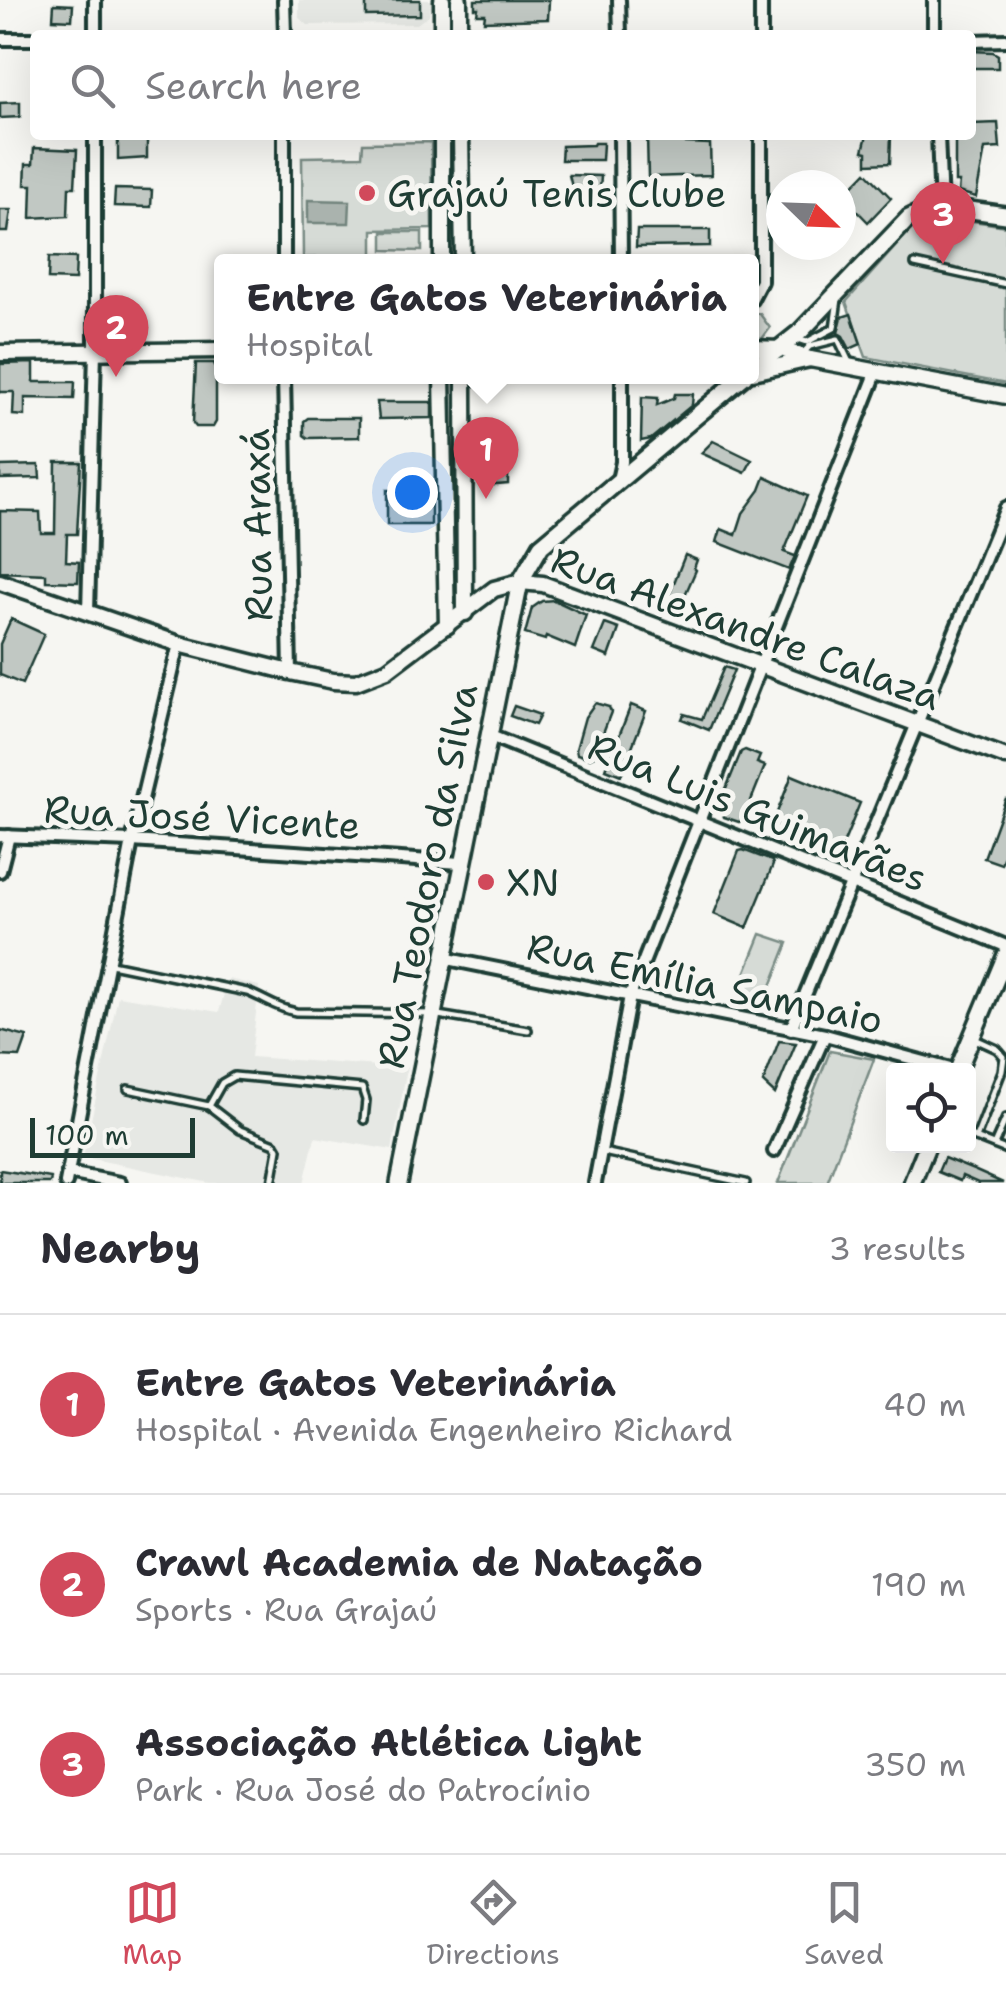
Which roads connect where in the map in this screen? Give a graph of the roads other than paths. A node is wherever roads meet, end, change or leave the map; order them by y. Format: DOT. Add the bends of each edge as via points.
graph roads {
  1 [pos="94,0"];
  2 [pos="284,0"];
  3 [pos="442,0"];
  4 [pos="459,0"];
  5 [pos="619,0"];
  6 [pos="761,0"];
  7 [pos="934,0"];
  8 [pos="95,30"];
  9 [pos="285,30"];
  10 [pos="442,30"];
  11 [pos="460,30"];
  12 [pos="620,30"];
  13 [pos="761,30"];
  14 [pos="934,30"];
  15 [pos="30,39"];
  16 [pos="0,40"];
  17 [pos="976,40"];
  18 [pos="1006,40"];
  19 [pos="95,140"];
  20 [pos="284,140"];
  21 [pos="442,140"];
  22 [pos="461,140"];
  23 [pos="620,140"];
  24 [pos="762,140"];
  25 [pos="938,140"];
  26 [pos="940,208"];
  27 [pos="1006,215"];
  28 [pos="284,254"];
  29 [pos="442,254"];
  30 [pos="463,254"];
  31 [pos="621,254"];
  32 [pos="914,264"];
  33 [pos="1006,284"];
  34 [pos="759,286"];
  35 [pos="787,344"];
  36 [pos="759,347"];
  37 [pos="214,350"];
  38 [pos="96,351"];
  39 [pos="0,353"];
  40 [pos="805,357"];
  41 [pos="759,366"];
  42 [pos="851,366"];
  43 [pos="759,370"];
  44 [pos="877,371"];
  45 [pos="284,384"];
  46 [pos="442,384"];
  47 [pos="464,384"];
  48 [pos="622,384"];
  49 [pos="734,384"];
  50 [pos="1006,396"];
  51 [pos="616,483"];
  52 [pos="1006,508"];
  53 [pos="0,582"];
  54 [pos="520,582"];
  55 [pos="88,612"];
  56 [pos="465,612"];
  57 [pos="447,626"];
  58 [pos="179,644"];
  59 [pos="762,666"];
  60 [pos="290,672"];
  61 [pos="915,724"];
  62 [pos="488,736"];
  63 [pos="1006,757"];
  64 [pos="698,820"];
  65 [pos="5,836"];
  66 [pos="132,841"];
  67 [pos="461,862"];
  68 [pos="0,871"];
  69 [pos="852,882"];
  70 [pos="1006,946"];
  71 [pos="1006,955"];
  72 [pos="443,958"];
  73 [pos="108,963"];
  74 [pos="1006,979"];
  75 [pos="991,994"];
  76 [pos="630,996"];
  77 [pos="432,1014"];
  78 [pos="791,1029"];
  79 [pos="528,1030"];
  80 [pos="824,1035"];
  81 [pos="972,1038"];
  82 [pos="930,1063"];
  83 [pos="960,1063"];
  84 [pos="128,1089"];
  85 [pos="209,1106"];
  86 [pos="1006,1118"];
  87 [pos="364,1120"];
  88 [pos="976,1127"];
  89 [pos="976,1137"];
  90 [pos="994,1144"];
  91 [pos="774,1150"];
  92 [pos="1006,1150"];
  93 [pos="601,1152"];
  94 [pos="924,1153"];
  95 [pos="67,1178"];
  96 [pos="120,1183"];
  97 [pos="272,1183"];
  98 [pos="399,1183"];
  99 [pos="595,1183"];
  100 [pos="746,1183"];
  101 [pos="912,1183"];
  1 -- 8 [label="street"];
  2 -- 9 [label="street"];
  3 -- 10 [label="main road"];
  4 -- 11 [label="main road"];
  5 -- 12 [label="street"];
  6 -- 13 [label="street"];
  7 -- 14 [label="street"];
  15 -- 16 [label="street"];
  17 -- 18 [label="street"];
  19 -- 38 [label="street"];
  20 -- 28 [label="street"];
  21 -- 29 [label="main road"];
  22 -- 30 [label="main road"];
  23 -- 31 [label="street"];
  24 -- 34 [label="street"];
  25 -- 26 [label="street"];
  26 -- 27 [label="main road"];
  26 -- 35 [label="main road" via="908,218"];
  32 -- 33 [label="lane"];
  35 -- 36 [label="main road"];
  35 -- 40 [label="main road"];
  35 -- 41 [label="main road"];
  37 -- 38 [label="main road"];
  38 -- 39 [label="main road"];
  38 -- 55 [label="street"];
  40 -- 42 [label="main road"];
  40 -- 42 [label="lane" via="810,346 838,340"];
  40 -- 43 [label="main road"];
  42 -- 44 [label="main road"];
  44 -- 50 [label="main road"];
  44 -- 59 [label="street"];
  45 -- 60 [label="street, Rua Araxá"];
  46 -- 57 [label="main road"];
  47 -- 56 [label="main road"];
  48 -- 51 [label="street"];
  49 -- 51 [label="main road"];
  51 -- 54 [label="main road" via="541,546"];
  52 -- 61 [label="street"];
  53 -- 55 [label="main road"];
  54 -- 56 [label="main road" via="494,589"];
  54 -- 59 [label="main road, Rua Alexandre Calaza" via="552,587"];
  54 -- 62 [label="main road, Rua Teodoro da Silva"];
  55 -- 58 [label="main road"];
  56 -- 57 [label="main road"];
  57 -- 60 [label="main road" via="372,678 333,681"];
  58 -- 60 [label="main road"];
  58 -- 66 [label="street"];
  59 -- 61 [label="main road, Rua Alexandre Calaza"];
  59 -- 64 [label="street"];
  61 -- 63 [label="main road, Rua Alexandre Calaza"];
  61 -- 69 [label="street"];
  62 -- 64 [label="street, Rua Luis Guimarães"];
  62 -- 67 [label="main road, Rua Teodoro da Silva"];
  64 -- 69 [label="street, Rua Luis Guimarães"];
  64 -- 76 [label="street"];
  65 -- 66 [label="street, Rua José Vicente"];
  65 -- 68 [label="street"];
  66 -- 67 [label="street, Rua José Vicente"];
  66 -- 73 [label="street"];
  67 -- 72 [label="main road, Rua Teodoro da Silva"];
  69 -- 70 [label="street, Rua Luis Guimarães"];
  69 -- 78 [label="street"];
  71 -- 75 [label="main road"];
  72 -- 76 [label="street, Rua Emília Sampaio"];
  72 -- 77 [label="main road, Rua Teodoro da Silva"];
  73 -- 77 [label="lane" via="247,992 296,1012"];
  73 -- 95 [label="street"];
  74 -- 75 [label="main road"];
  75 -- 81 [label="main road"];
  76 -- 78 [label="street, Rua Emília Sampaio"];
  76 -- 93 [label="street"];
  77 -- 79 [label="lane"];
  77 -- 98 [label="main road, Rua Teodoro da Silva"];
  78 -- 80 [label="street, Rua Emília Sampaio"];
  80 -- 82 [label="street, Rua Emília Sampaio"];
  80 -- 91 [label="street"];
  81 -- 83 [label="main road"];
  81 -- 88 [label="lane" via="1004,1057"];
  84 -- 85 [label="lane"];
  85 -- 87 [label="lane" via="234,1076 362,1088"];
  85 -- 97 [label="lane" via="240,1130 275,1144"];
  86 -- 90 [label="lane"];
  89 -- 90 [label="lane"];
  90 -- 92 [label="lane"];
  93 -- 99 [label="street"];
  93 -- 100 [label="lane"];
  94 -- 101 [label="main road"];
  95 -- 96 [label="street"];
}
